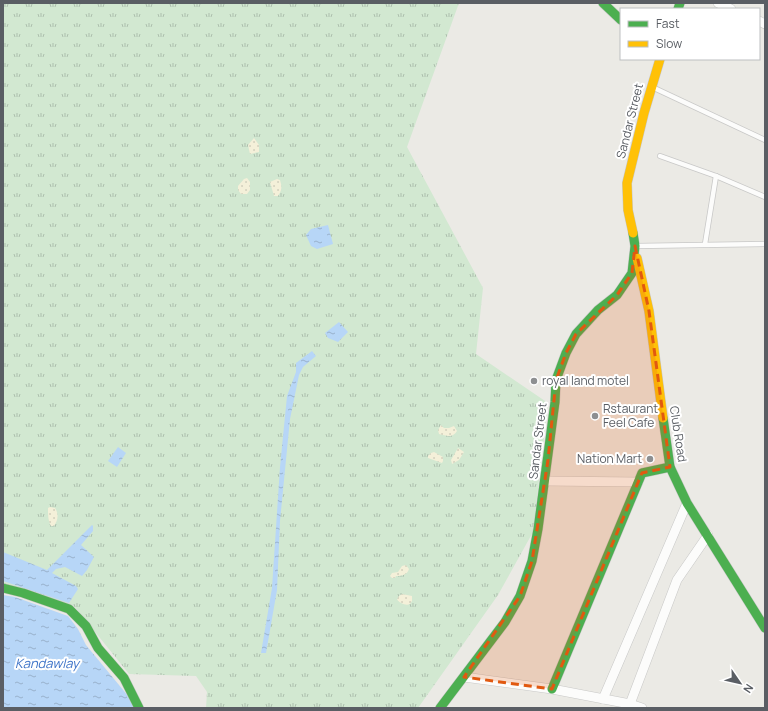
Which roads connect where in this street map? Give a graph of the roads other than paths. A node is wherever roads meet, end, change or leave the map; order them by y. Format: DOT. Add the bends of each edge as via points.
graph roads {
  1 [pos="603,3"];
  2 [pos="718,3"];
  3 [pos="729,8"];
  4 [pos="620,19"];
  5 [pos="659,60"];
  6 [pos="651,86"];
  7 [pos="765,140"];
  8 [pos="660,156"];
  9 [pos="716,176"];
  10 [pos="765,197"];
  11 [pos="705,244"];
  12 [pos="765,244"];
  13 [pos="635,246"];
  14 [pos="670,467"];
  15 [pos="545,481"];
  16 [pos="638,482"];
  17 [pos="687,503"];
  18 [pos="708,535"];
  19 [pos="3,588"];
  20 [pos="765,628"];
  21 [pos="464,677"];
  22 [pos="552,689"];
  23 [pos="602,699"];
  24 [pos="630,704"];
  25 [pos="139,708"];
  26 [pos="440,708"];
  27 [pos="642,708"];
  1 -- 4 [label="street"];
  2 -- 3 [label="street"];
  5 -- 6 [label="street, Sandar Street"];
  6 -- 7 [label="lane"];
  6 -- 13 [label="street, Sandar Street" via="627,182 628,210"];
  8 -- 9 [label="lane"];
  9 -- 10 [label="lane"];
  9 -- 11 [label="lane"];
  11 -- 12 [label="lane"];
  11 -- 13 [label="lane"];
  13 -- 14 [label="street, Club Road" via="648,311"];
  13 -- 15 [label="street, Sandar Street" via="632,273 617,295 598,310 576,334 566,353 556,380"];
  14 -- 16 [label="street" via="642,473"];
  14 -- 17 [label="street, Club Road"];
  15 -- 16 [label="street"];
  15 -- 21 [label="street, Sandar Street" via="532,560 520,596 505,622"];
  16 -- 22 [label="street"];
  17 -- 18 [label="street, Club Road"];
  17 -- 23 [label="street"];
  18 -- 20 [label="street, Club Road"];
  18 -- 24 [label="street" via="677,580"];
  19 -- 25 [label="street" via="69,609 86,626 98,648 124,678"];
  21 -- 22 [label="street"];
  21 -- 26 [label="street, Sandar Street"];
  22 -- 23 [label="street"];
  23 -- 24 [label="street"];
  24 -- 27 [label="street"];
}
